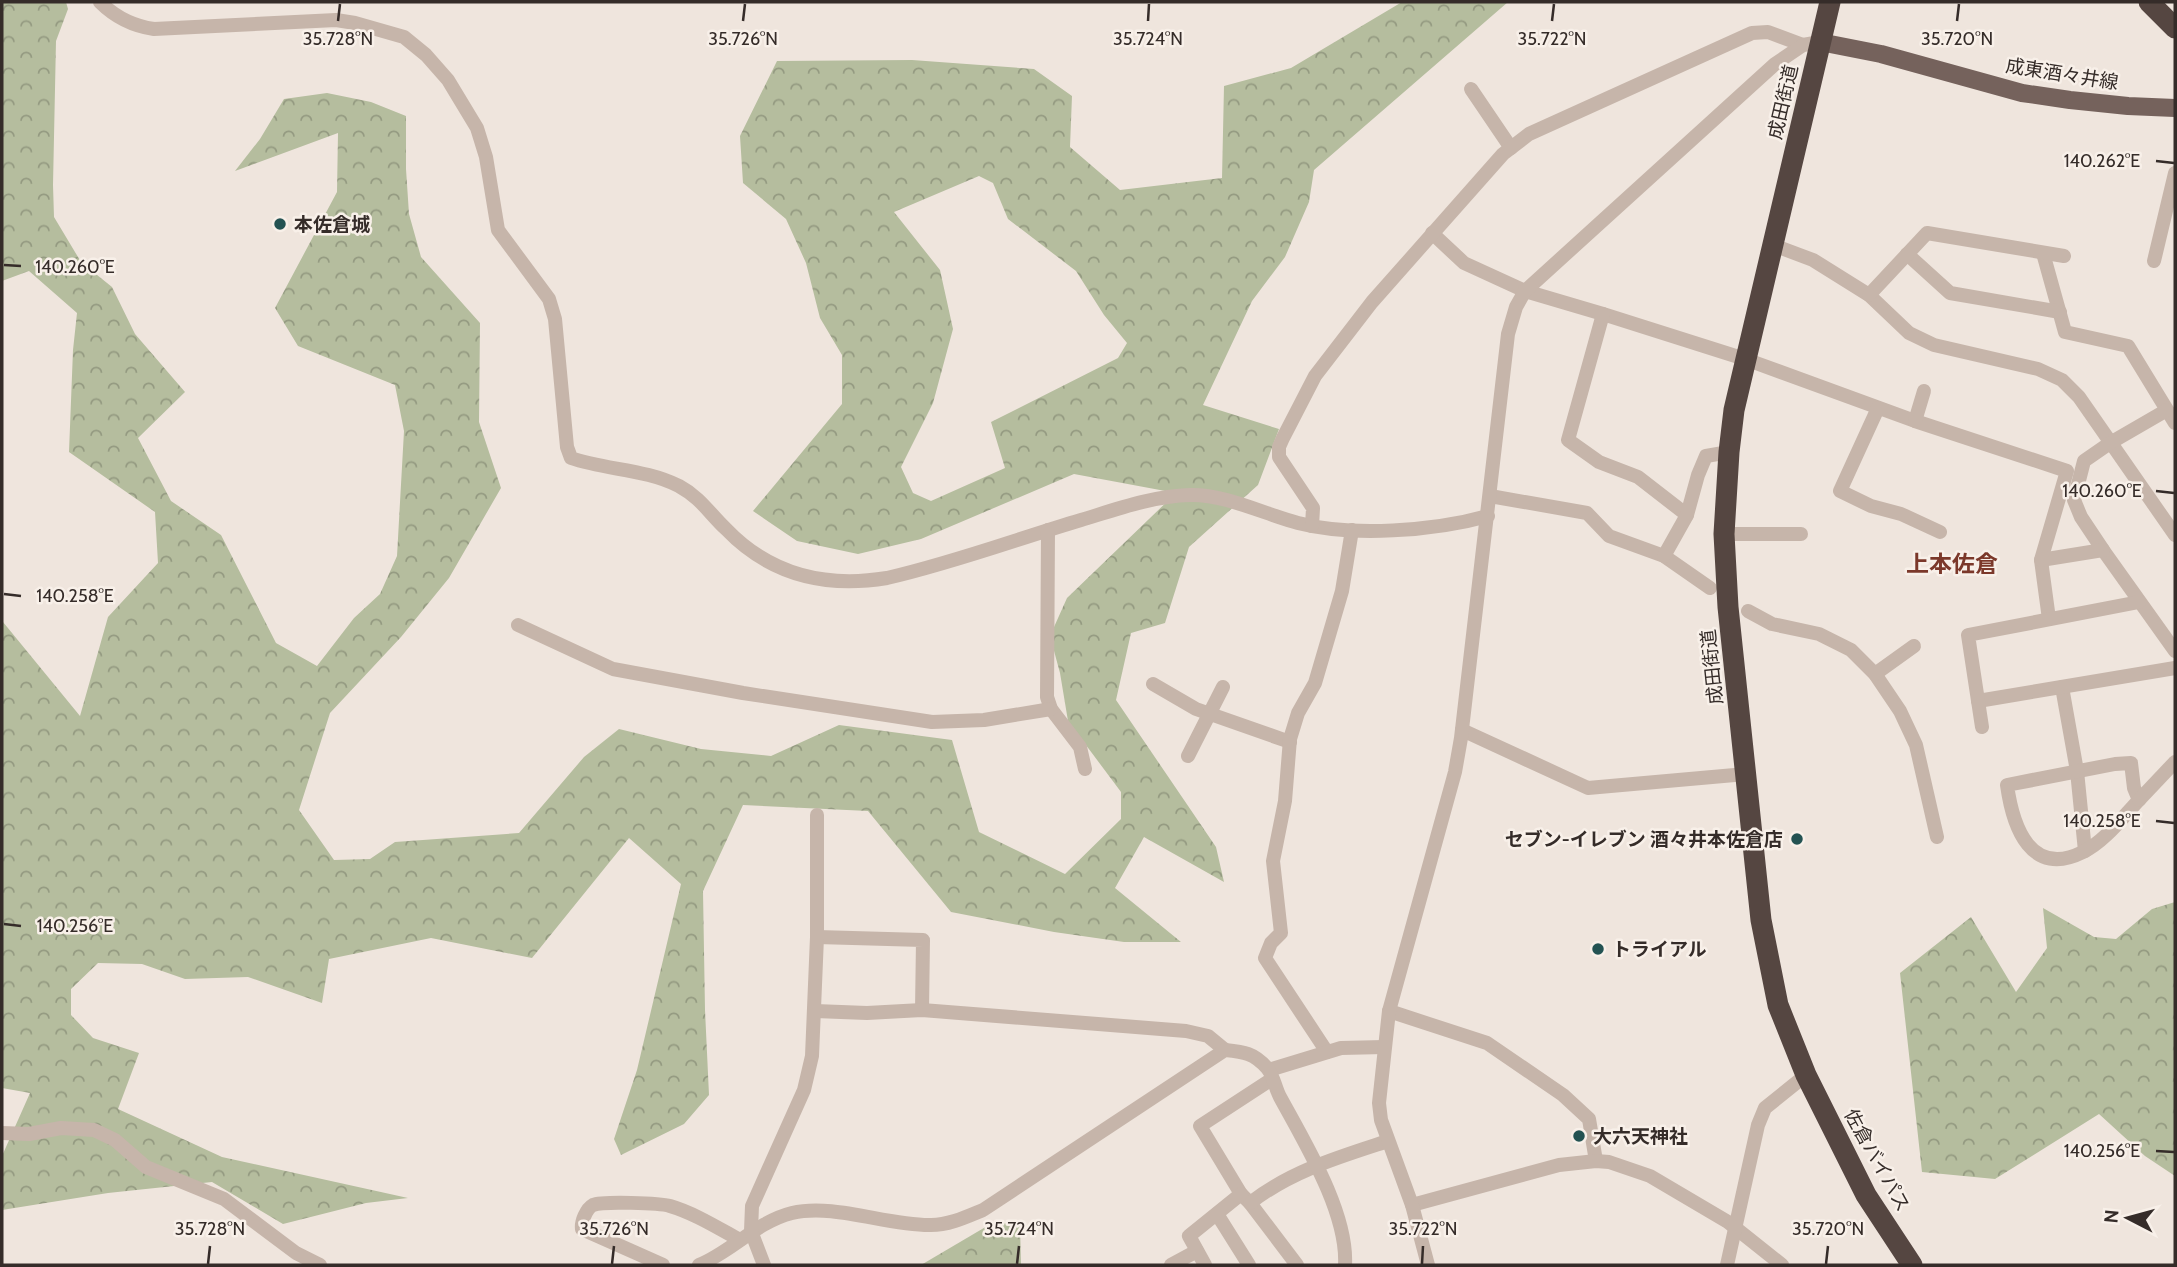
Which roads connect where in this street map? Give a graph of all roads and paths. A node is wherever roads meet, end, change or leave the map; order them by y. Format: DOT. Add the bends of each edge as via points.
graph roads {
  1 [pos="100,2"];
  2 [pos="1830,2"];
  3 [pos="2149,2"];
  4 [pos="2175,28"];
  5 [pos="1812,43"];
  6 [pos="1471,89"];
  7 [pos="2175,108"];
  8 [pos="1511,148"];
  9 [pos="2175,173"];
  10 [pos="1432,233"];
  11 [pos="1773,245"];
  12 [pos="2043,253"];
  13 [pos="1907,254"];
  14 [pos="2064,256"];
  15 [pos="2154,261"];
  16 [pos="1525,291"];
  17 [pos="1869,295"];
  18 [pos="2060,312"];
  19 [pos="1604,314"];
  20 [pos="1745,359"];
  21 [pos="1924,391"];
  22 [pos="1878,408"];
  23 [pos="2171,416"];
  24 [pos="1915,421"];
  25 [pos="2110,443"];
  26 [pos="1729,452"];
  27 [pos="1490,496"];
  28 [pos="1687,515"];
  29 [pos="1488,516"];
  30 [pos="1312,526"];
  31 [pos="1048,530"];
  32 [pos="1352,530"];
  33 [pos="1940,532"];
  34 [pos="1724,534"];
  35 [pos="1801,534"];
  36 [pos="2175,535"];
  37 [pos="2103,550"];
  38 [pos="1664,556"];
  39 [pos="2040,561"];
  40 [pos="1710,588"];
  41 [pos="2139,602"];
  42 [pos="1748,611"];
  43 [pos="2049,619"];
  44 [pos="518,625"];
  45 [pos="1914,646"];
  46 [pos="2175,651"];
  47 [pos="2175,668"];
  48 [pos="1875,674"];
  49 [pos="1153,684"];
  50 [pos="1223,687"];
  51 [pos="2062,687"];
  52 [pos="1978,701"];
  53 [pos="1051,709"];
  54 [pos="1209,714"];
  55 [pos="1982,727"];
  56 [pos="1462,730"];
  57 [pos="1290,742"];
  58 [pos="1188,756"];
  59 [pos="2175,762"];
  60 [pos="1085,769"];
  61 [pos="2077,771"];
  62 [pos="1746,774"];
  63 [pos="2139,800"];
  64 [pos="817,815"];
  65 [pos="1937,837"];
  66 [pos="2085,851"];
  67 [pos="817,937"];
  68 [pos="922,1010"];
  69 [pos="815,1011"];
  70 [pos="1389,1011"];
  71 [pos="1384,1047"];
  72 [pos="1225,1050"];
  73 [pos="1327,1052"];
  74 [pos="1270,1074"];
  75 [pos="1806,1075"];
  76 [pos="2,1133"];
  77 [pos="1388,1141"];
  78 [pos="1596,1161"];
  79 [pos="1316,1166"];
  80 [pos="1246,1199"];
  81 [pos="1412,1205"];
  82 [pos="1217,1214"];
  83 [pos="1734,1227"];
  84 [pos="745,1235"];
  85 [pos="1197,1251"];
  86 [pos="320,1265"];
  87 [pos="663,1265"];
  88 [pos="699,1265"];
  89 [pos="764,1265"];
  90 [pos="1171,1265"];
  91 [pos="1205,1265"];
  92 [pos="1249,1265"];
  93 [pos="1297,1265"];
  94 [pos="1345,1265"];
  95 [pos="1427,1265"];
  96 [pos="1727,1265"];
  97 [pos="1782,1265"];
  98 [pos="1912,1265"];
  1 -- 31 [label="street" via="110,12 146,28 355,23 404,37 426,55 477,128 498,230 549,299 571,457 680,487 765,560 830,582 887,578"];
  2 -- 5 [label="highway, 成田街道"];
  3 -- 4 [label="highway"];
  5 -- 7 [label="main road, 成東酒々井線" via="1881,54 2022,93"];
  5 -- 8 [label="street" via="1768,32 1752,33 1529,134"];
  5 -- 11 [label="highway, 成田街道"];
  5 -- 16 [label="street" via="1775,64"];
  6 -- 8 [label="street"];
  8 -- 10 [label="street"];
  9 -- 15 [label="street"];
  10 -- 16 [label="street" via="1464,264"];
  10 -- 30 [label="street" via="1315,376 1279,447 1282,464 1313,508"];
  11 -- 17 [label="street" via="1814,260"];
  11 -- 20 [label="highway, 成田街道"];
  12 -- 13 [label="street" via="1927,233"];
  12 -- 14 [label="street"];
  12 -- 18 [label="street"];
  13 -- 17 [label="street"];
  13 -- 18 [label="street" via="1950,293"];
  16 -- 19 [label="street"];
  16 -- 27 [label="street" via="1507,334"];
  17 -- 25 [label="street" via="1909,333 1934,345 2038,369 2062,380"];
  18 -- 23 [label="street" via="2065,332 2128,346"];
  19 -- 20 [label="street"];
  19 -- 28 [label="street" via="1568,440 1599,462 1638,477"];
  20 -- 22 [label="street"];
  20 -- 26 [label="highway, 成田街道"];
  21 -- 24 [label="street"];
  22 -- 24 [label="street"];
  22 -- 33 [label="street" via="1840,491"];
  23 -- 25 [label="street"];
  24 -- 39 [label="street" via="2067,471"];
  25 -- 36 [label="street"];
  25 -- 37 [label="street" via="2084,461 2074,500"];
  26 -- 28 [label="street" via="1706,456"];
  26 -- 34 [label="highway, 成田街道"];
  27 -- 29 [label="street"];
  27 -- 38 [label="street" via="1587,513 1609,536"];
  28 -- 38 [label="street"];
  29 -- 32 [label="street" via="1400,529"];
  29 -- 56 [label="street"];
  30 -- 31 [label="street" via="1190,495 1140,502"];
  30 -- 32 [label="street"];
  31 -- 53 [label="street" via="1047,697"];
  32 -- 57 [label="street" via="1342,591 1315,683 1298,713"];
  34 -- 35 [label="street"];
  34 -- 62 [label="highway, 成田街道"];
  37 -- 39 [label="street"];
  37 -- 41 [label="street"];
  38 -- 40 [label="street"];
  39 -- 43 [label="street"];
  41 -- 43 [label="street"];
  41 -- 46 [label="street"];
  42 -- 48 [label="street" via="1772,624 1819,634 1851,650"];
  43 -- 52 [label="street" via="1968,635"];
  44 -- 53 [label="street" via="613,669 743,693 932,722 984,720"];
  45 -- 48 [label="street"];
  47 -- 51 [label="street"];
  48 -- 65 [label="street" via="1916,745"];
  49 -- 54 [label="street"];
  50 -- 54 [label="street"];
  51 -- 52 [label="street"];
  51 -- 61 [label="street"];
  52 -- 55 [label="street"];
  53 -- 60 [label="street" via="1080,747"];
  54 -- 57 [label="street"];
  54 -- 58 [label="street"];
  56 -- 62 [label="street" via="1588,788"];
  56 -- 70 [label="street" via="1455,772"];
  57 -- 73 [label="street" via="1273,861 1281,933 1265,958"];
  59 -- 63 [label="street"];
  61 -- 63 [label="street" via="2131,763"];
  61 -- 66 [label="street"];
  61 -- 66 [label="street" via="2007,785 2021,836 2038,856 2066,859"];
  62 -- 75 [label="highway, 成田街道" via="1761,920 1778,1005"];
  63 -- 66 [label="street"];
  64 -- 67 [label="street"];
  67 -- 68 [label="street" via="923,940"];
  67 -- 69 [label="street"];
  68 -- 69 [label="street"];
  68 -- 72 [label="street" via="1186,1031 1208,1036"];
  69 -- 84 [label="street" via="804,1090 752,1206"];
  70 -- 71 [label="street"];
  70 -- 78 [label="street" via="1487,1043 1563,1095 1589,1119"];
  71 -- 73 [label="street"];
  71 -- 77 [label="street" via="1379,1102"];
  72 -- 74 [label="street" via="1249,1052"];
  72 -- 84 [label="street" via="983,1210 956,1221 933,1226 824,1211 793,1212"];
  73 -- 74 [label="street"];
  74 -- 79 [label="street"];
  74 -- 80 [label="street" via="1200,1126"];
  75 -- 83 [label="street" via="1765,1108"];
  75 -- 98 [label="highway, 佐倉バイパス" via="1866,1195"];
  76 -- 86 [label="street" via="94,1129 115,1140 146,1167 224,1199 296,1253"];
  77 -- 79 [label="street"];
  77 -- 81 [label="street"];
  78 -- 81 [label="street" via="1559,1165"];
  78 -- 83 [label="street" via="1650,1176"];
  79 -- 80 [label="street"];
  79 -- 94 [label="street" via="1338,1218"];
  80 -- 82 [label="street"];
  80 -- 93 [label="street"];
  81 -- 95 [label="street"];
  82 -- 85 [label="street" via="1189,1236"];
  82 -- 92 [label="street"];
  83 -- 96 [label="street"];
  83 -- 97 [label="street"];
  84 -- 87 [label="street" via="666,1205 591,1206 582,1229"];
  84 -- 88 [label="street" via="717,1258"];
  84 -- 89 [label="street"];
  85 -- 90 [label="street"];
  85 -- 91 [label="street"];
}
